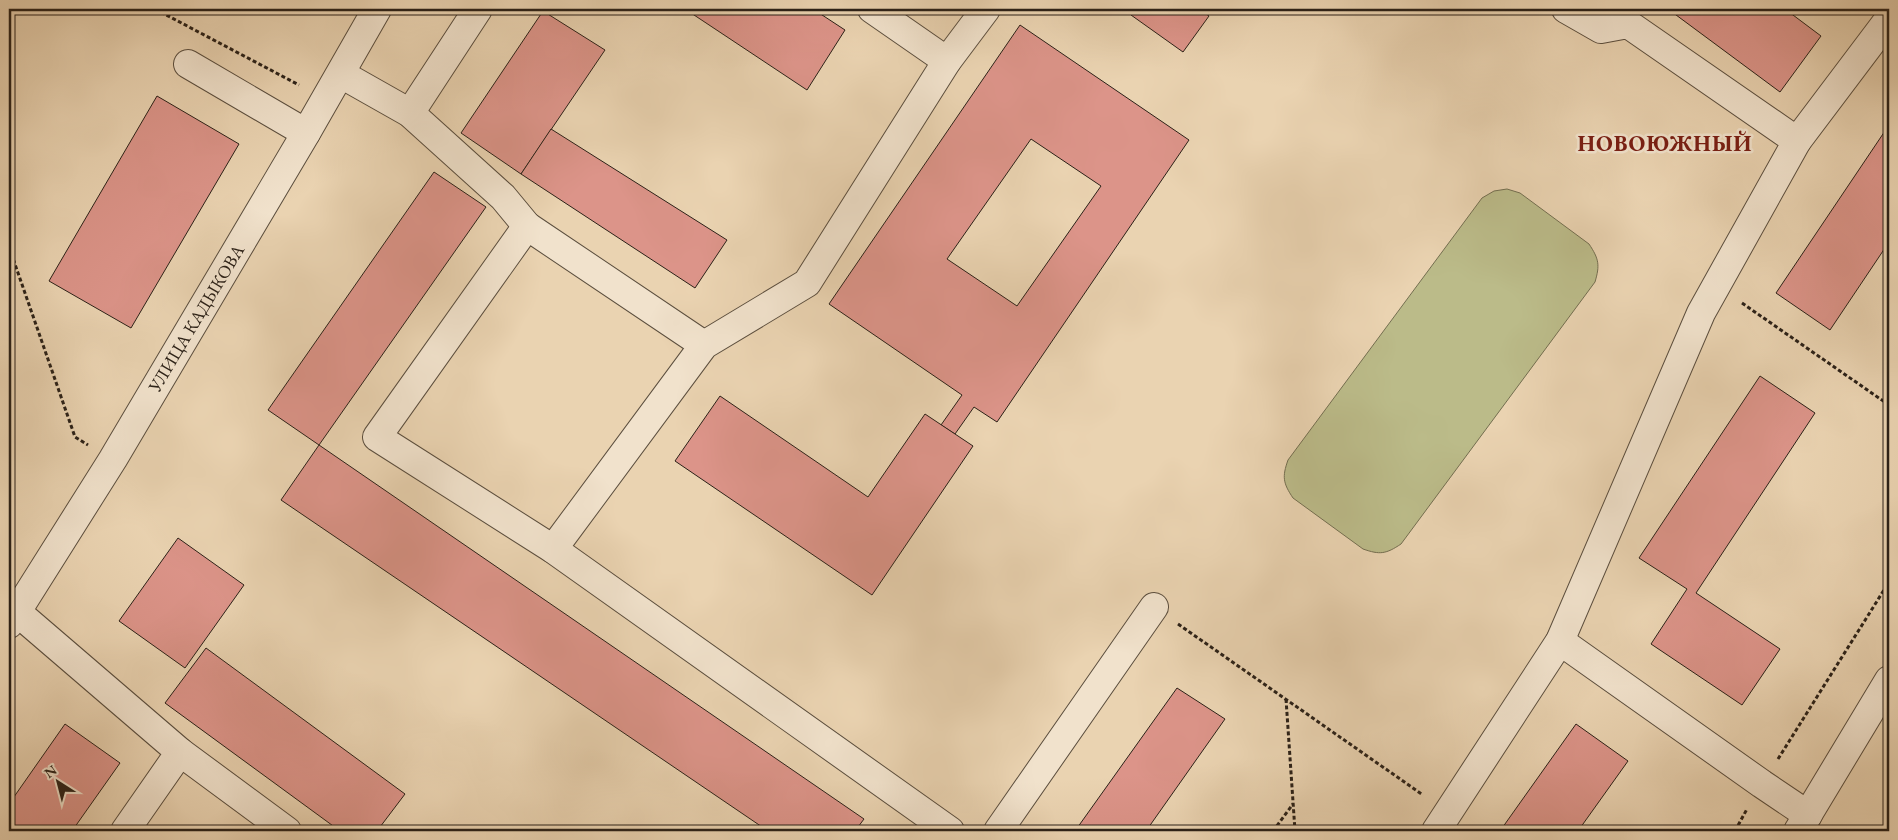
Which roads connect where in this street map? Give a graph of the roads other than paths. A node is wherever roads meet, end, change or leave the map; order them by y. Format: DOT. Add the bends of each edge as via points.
graph roads {
  1 [pos="377,9"];
  2 [pos="478,9"];
  3 [pos="872,9"];
  4 [pos="986,9"];
  5 [pos="1566,9"];
  6 [pos="1889,19"];
  7 [pos="947,61"];
  8 [pos="188,64"];
  9 [pos="341,74"];
  10 [pos="410,113"];
  11 [pos="306,133"];
  12 [pos="1797,141"];
  13 [pos="527,226"];
  14 [pos="704,345"];
  15 [pos="553,549"];
  16 [pos="1154,607"];
  17 [pos="13,618"];
  18 [pos="1560,641"];
  19 [pos="1889,680"];
  20 [pos="180,752"];
  21 [pos="1442,822"];
  22 [pos="1803,823"];
  23 [pos="126,831"];
  24 [pos="287,831"];
  25 [pos="950,831"];
  26 [pos="998,831"];
  1 -- 9 [label="street, УЛИЦА КАДЫКОВА"];
  2 -- 10 [label="street"];
  3 -- 7 [label="street"];
  4 -- 7 [label="street"];
  5 -- 12 [label="street" via="1601,29 1628,24"];
  6 -- 12 [label="street"];
  7 -- 14 [label="street" via="807,283"];
  8 -- 11 [label="street"];
  9 -- 10 [label="street"];
  9 -- 11 [label="street, УЛИЦА КАДЫКОВА"];
  10 -- 13 [label="street" via="503,197"];
  11 -- 17 [label="street, УЛИЦА КАДЫКОВА" via="112,459"];
  12 -- 18 [label="street" via="1701,313"];
  13 -- 14 [label="street"];
  13 -- 15 [label="street" via="377,437"];
  14 -- 15 [label="street"];
  15 -- 25 [label="street"];
  16 -- 26 [label="street"];
  17 -- 20 [label="street"];
  18 -- 21 [label="street"];
  18 -- 22 [label="street" via="1762,784"];
  19 -- 22 [label="street"];
  20 -- 23 [label="street"];
  20 -- 24 [label="street"];
}
